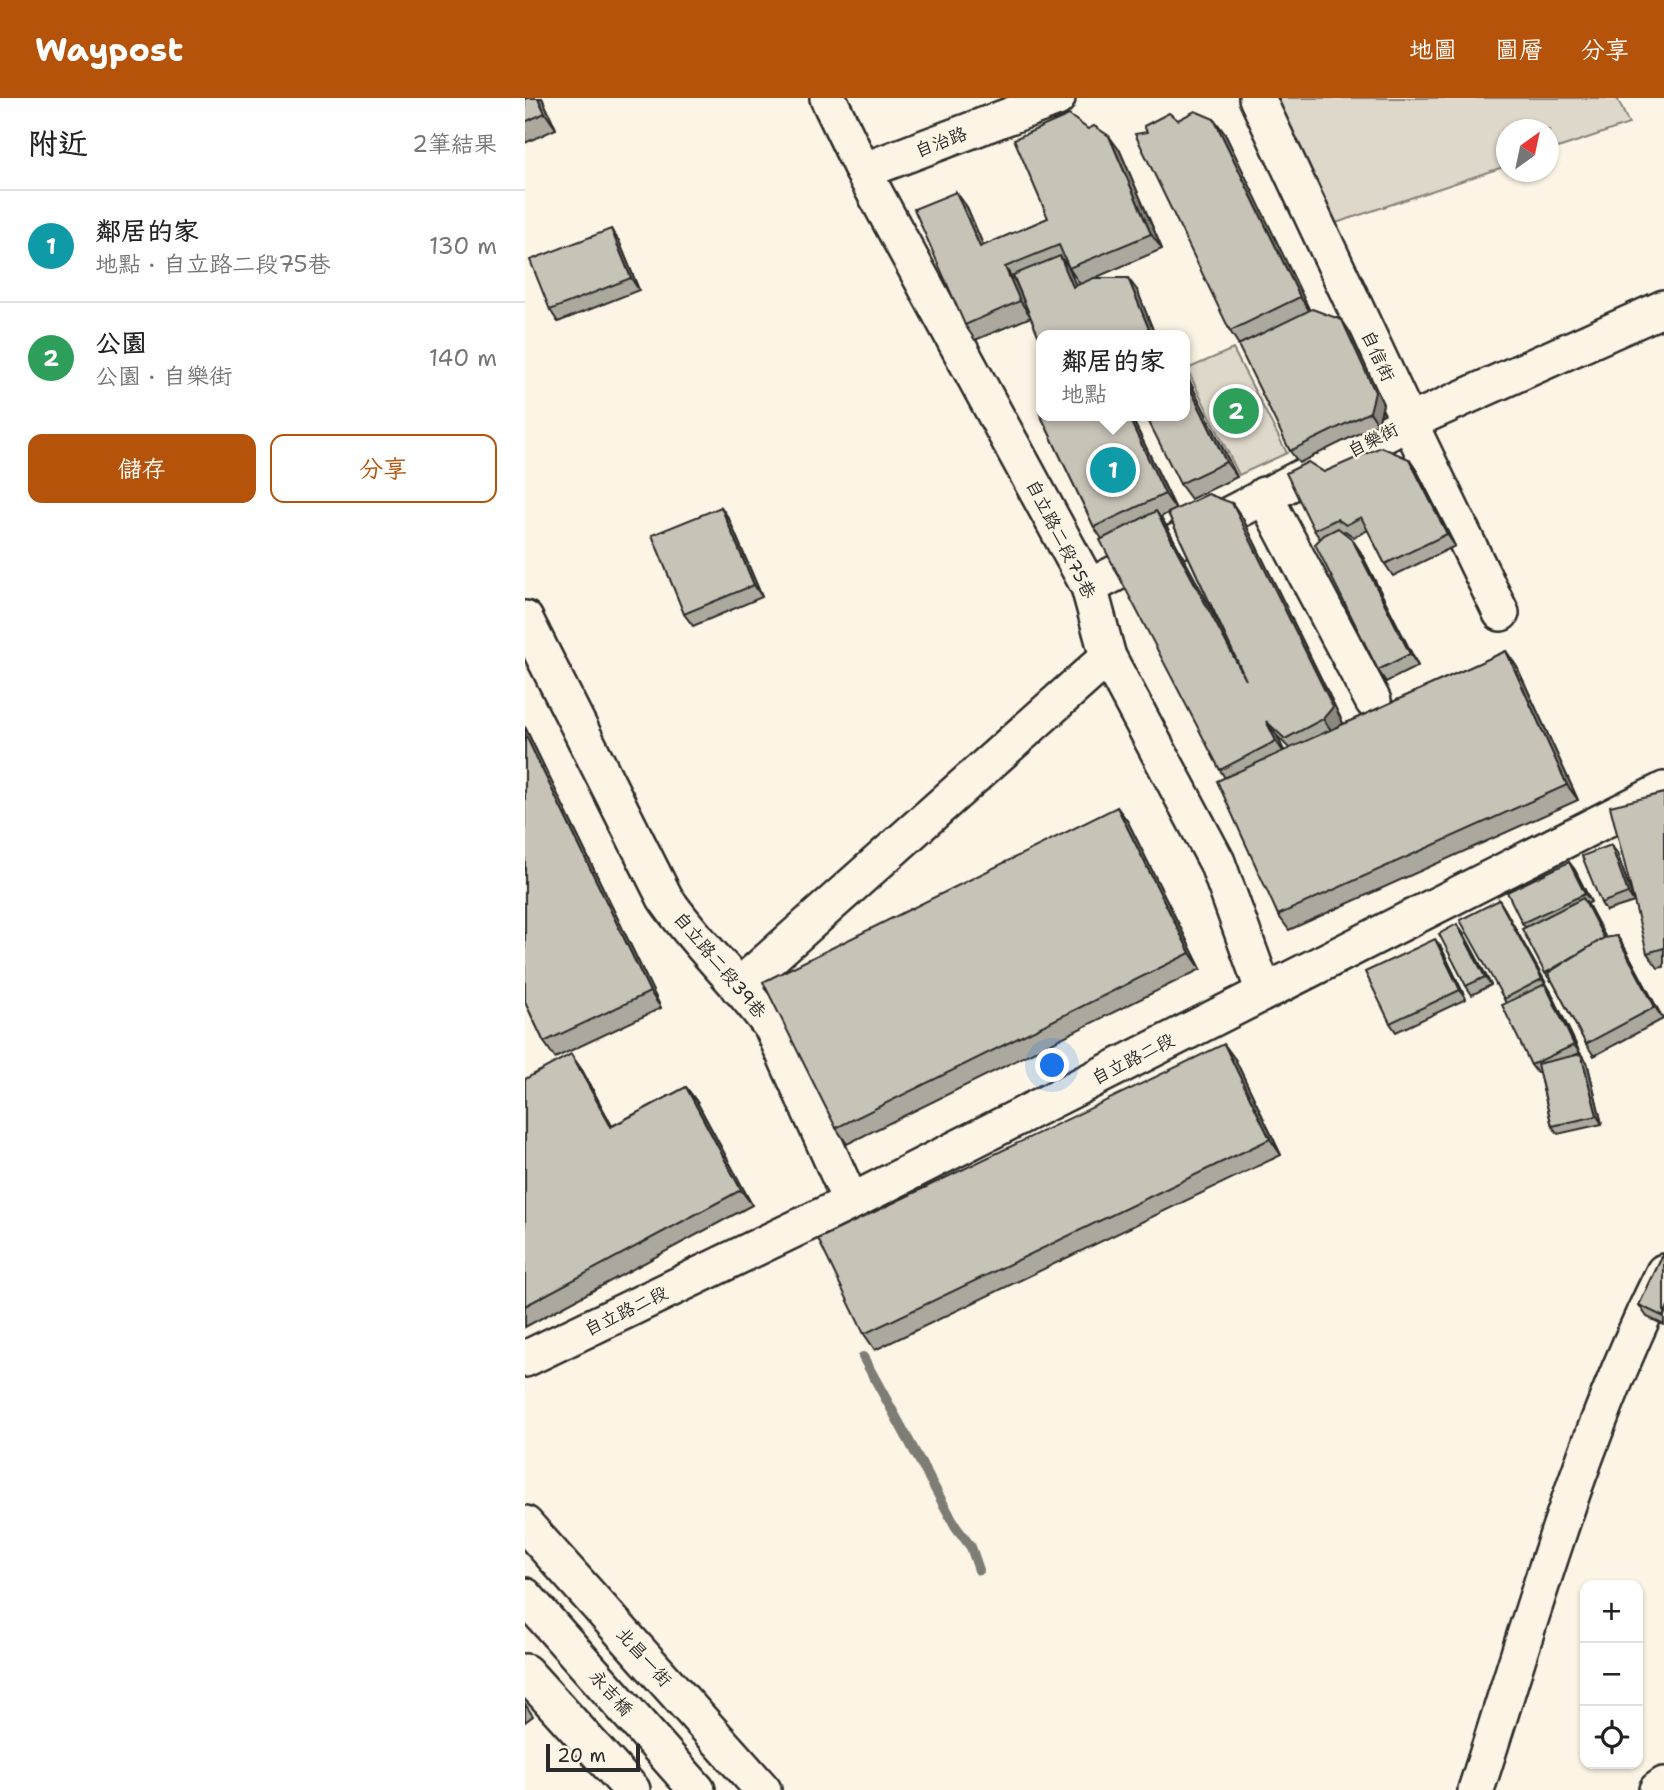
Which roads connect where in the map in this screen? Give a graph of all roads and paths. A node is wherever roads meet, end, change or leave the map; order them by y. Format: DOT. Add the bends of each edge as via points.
graph roads {
  1 [pos="828,98"];
  2 [pos="1057,98"];
  3 [pos="1257,98"];
  4 [pos="863,171"];
  5 [pos="1664,308"];
  6 [pos="1409,422"];
  7 [pos="1264,495"];
  8 [pos="1090,587"];
  9 [pos="1501,613"];
  10 [pos="525,619"];
  11 [pos="1108,657"];
  12 [pos="1373,701"];
  13 [pos="1664,790"];
  14 [pos="739,987"];
  15 [pos="1264,992"];
  16 [pos="851,1202"];
  17 [pos="1664,1272"];
  18 [pos="525,1359"];
  19 [pos="525,1524"];
  20 [pos="525,1596"];
  21 [pos="525,1672"];
  22 [pos="1664,1785"];
  23 [pos="632,1790"];
  24 [pos="697,1790"];
  25 [pos="763,1790"];
  26 [pos="1476,1790"];
  27 [pos="1657,1790"];
  1 -- 4 [label="street, 自立路二段75巷"];
  2 -- 4 [label="street, 自治路"];
  3 -- 6 [label="street, 自信街"];
  4 -- 8 [label="street, 自立路二段75巷"];
  5 -- 6 [label="street, 自樂街"];
  6 -- 7 [label="street, 自樂街"];
  6 -- 9 [label="street, 自信街"];
  7 -- 8 [label="street, 自樂街"];
  7 -- 12 [label="street"];
  8 -- 11 [label="street, 自立路二段75巷"];
  10 -- 14 [label="street, 自立路二段39巷" via="665,898"];
  11 -- 14 [label="street"];
  11 -- 15 [label="street, 自立路二段75巷" via="1217,862"];
  13 -- 15 [label="street, 自立路二段"];
  14 -- 16 [label="street, 自立路二段39巷" via="773,1028"];
  15 -- 16 [label="street, 自立路二段"];
  16 -- 18 [label="street, 自立路二段"];
  17 -- 26 [label="street" via="1641,1317 1580,1470"];
  19 -- 25 [label="street, 北昌一街"];
  20 -- 24 [label="street, 永吉橋"];
  21 -- 23 [label="street"];
  22 -- 27 [label="street"];
}
